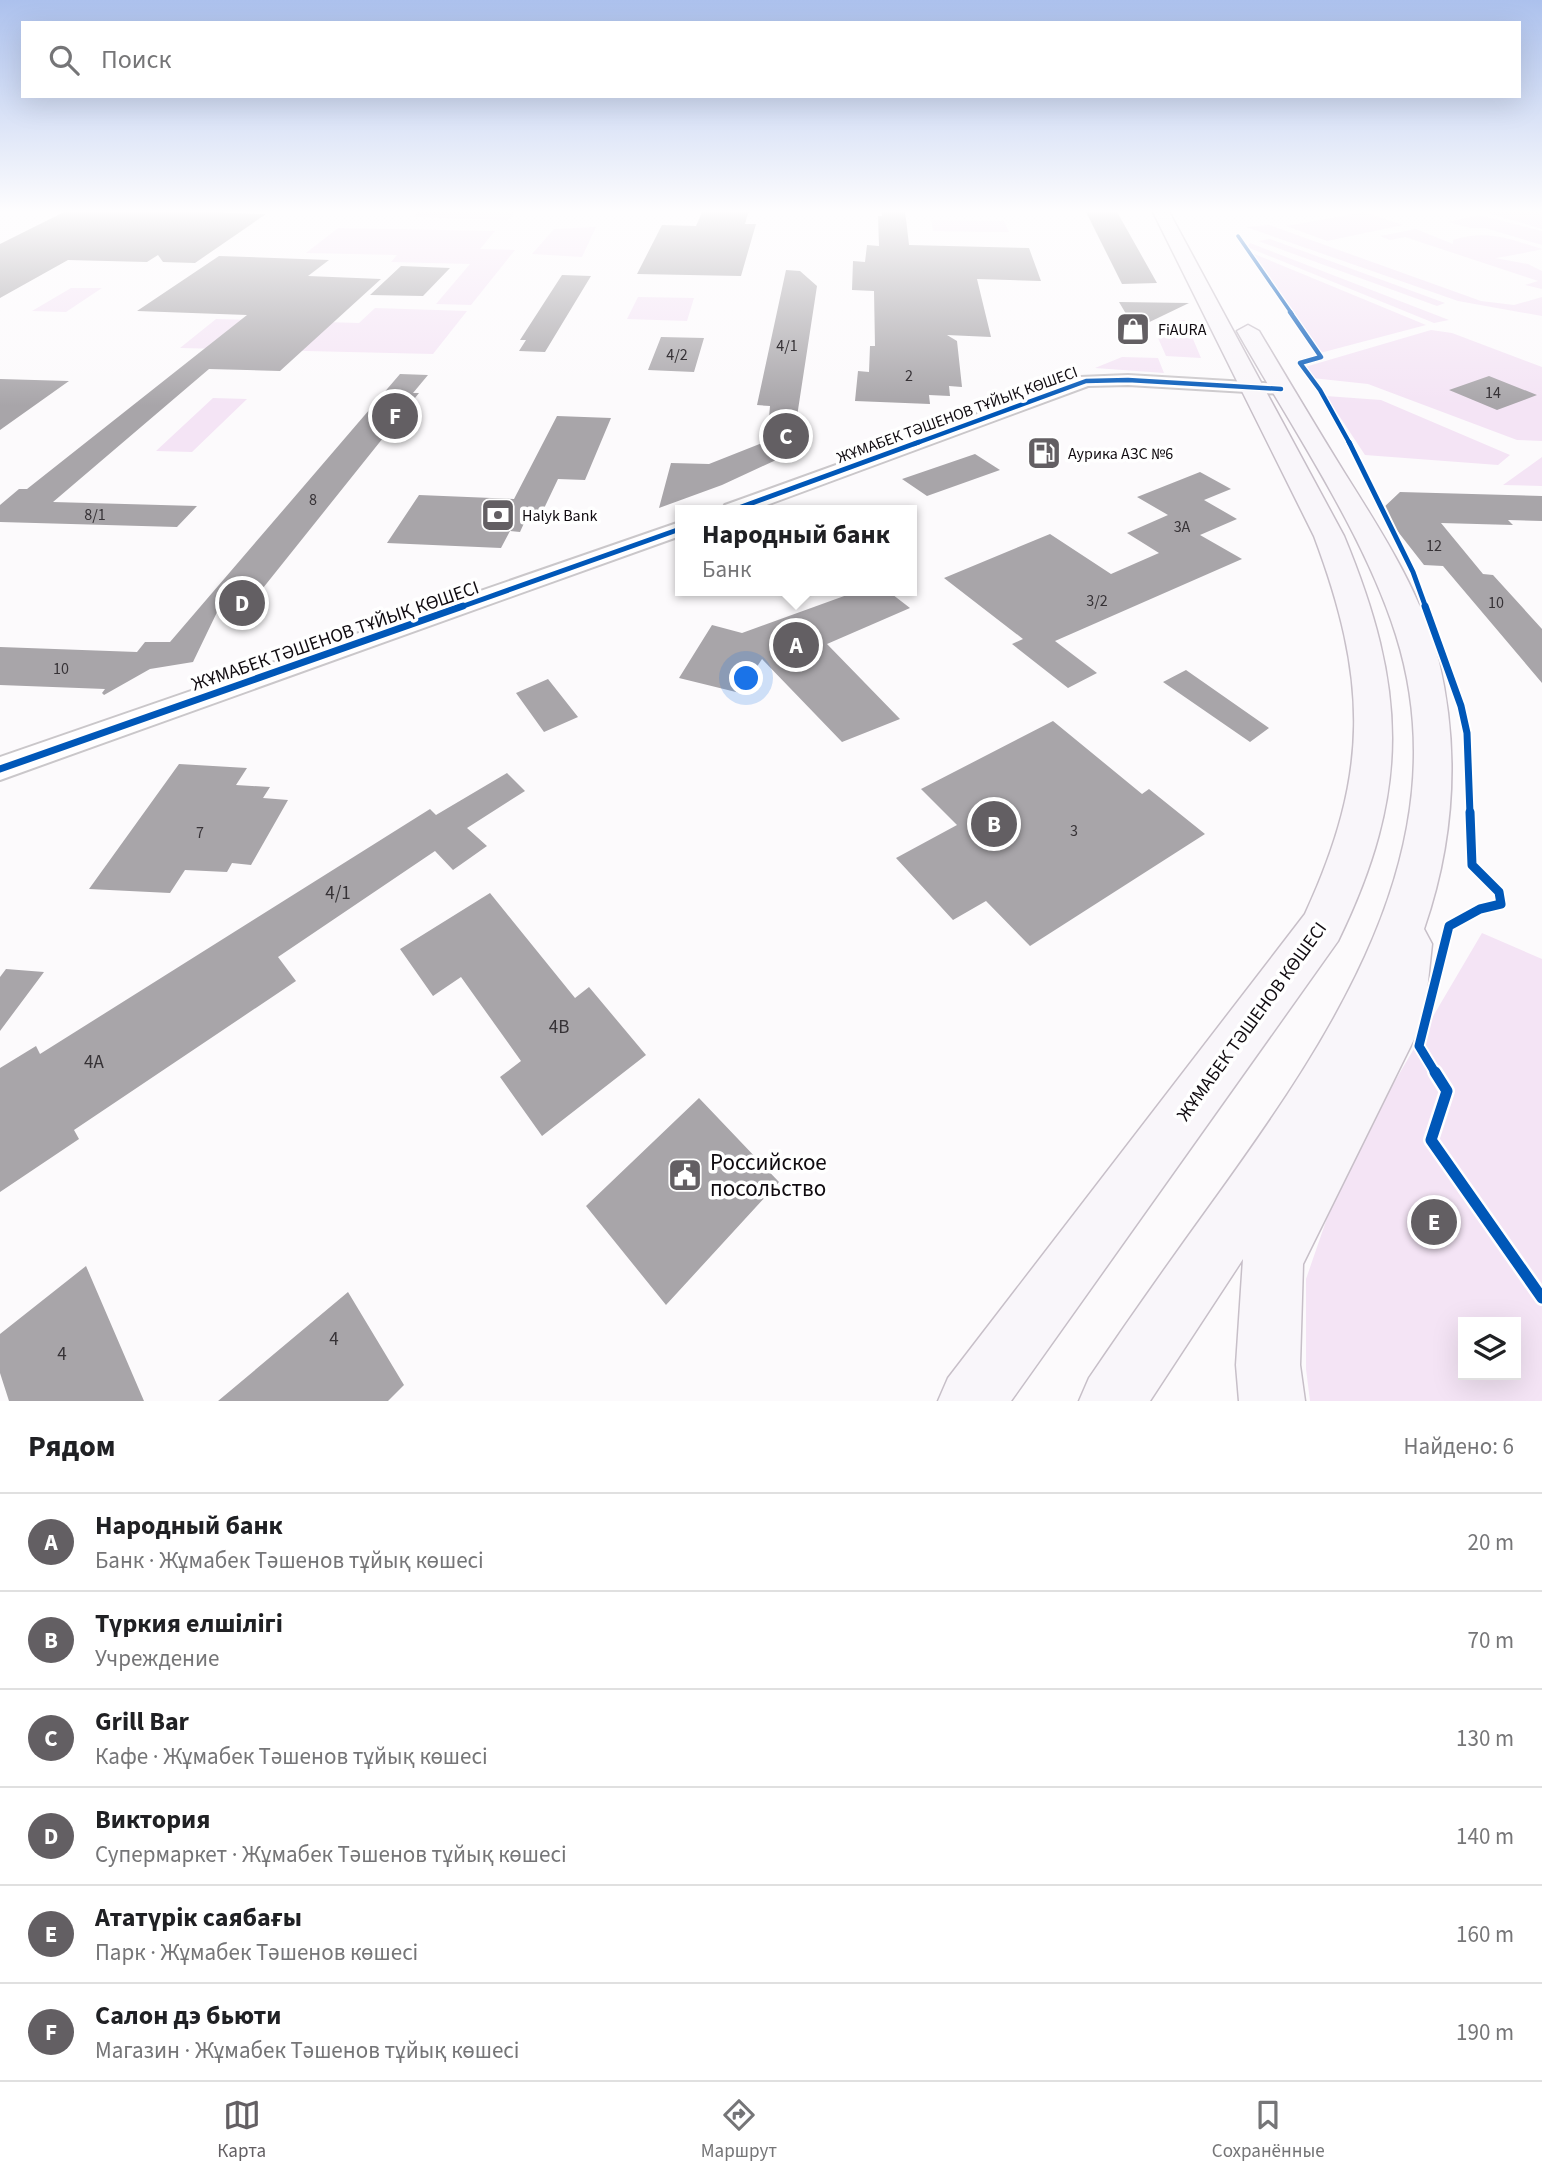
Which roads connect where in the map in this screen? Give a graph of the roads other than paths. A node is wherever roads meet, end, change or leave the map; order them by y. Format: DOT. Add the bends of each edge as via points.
graph roads {
  1 [pos="1199,275"];
  2 [pos="1216,275"];
  3 [pos="1221,284"];
  4 [pos="1241,319"];
  5 [pos="1265,388"];
  6 [pos="747,505"];
  7 [pos="675,531"];
  8 [pos="0,769"];
  9 [pos="1416,888"];
  10 [pos="971,1401"];
  11 [pos="1112,1401"];
  12 [pos="1272,1401"];
  1 -- 5 [label="main road, ЖҰМАБЕК ТӘШЕНОВ КӨШЕСІ"];
  2 -- 3 [label="main road"];
  4 -- 5 [label="main road, ЖҰМАБЕК ТӘШЕНОВ КӨШЕСІ"];
  5 -- 6 [label="street, ЖҰМАБЕК ТӘШЕНОВ ТҰЙЫҚ КӨШЕСІ" via="1086,381"];
  5 -- 9 [label="main road, ЖҰМАБЕК ТӘШЕНОВ КӨШЕСІ" via="1371,540 1398,594 1420,659 1433,718 1434,785"];
  5 -- 10 [label="main road, ЖҰМАБЕК ТӘШЕНОВ КӨШЕСІ" via="1351,588 1368,650 1377,711 1373,760 1355,848 1322,928"];
  7 -- 8 [label="street, ЖҰМАБЕК ТӘШЕНОВ ТҰЙЫҚ КӨШЕСІ"];
  9 -- 11 [label="main road, ЖҰМАБЕК ТӘШЕНОВ КӨШЕСІ" via="1389,963 1340,1063"];
  9 -- 12 [label="main road" via="1399,1020 1273,1260 1268,1366"];
}
